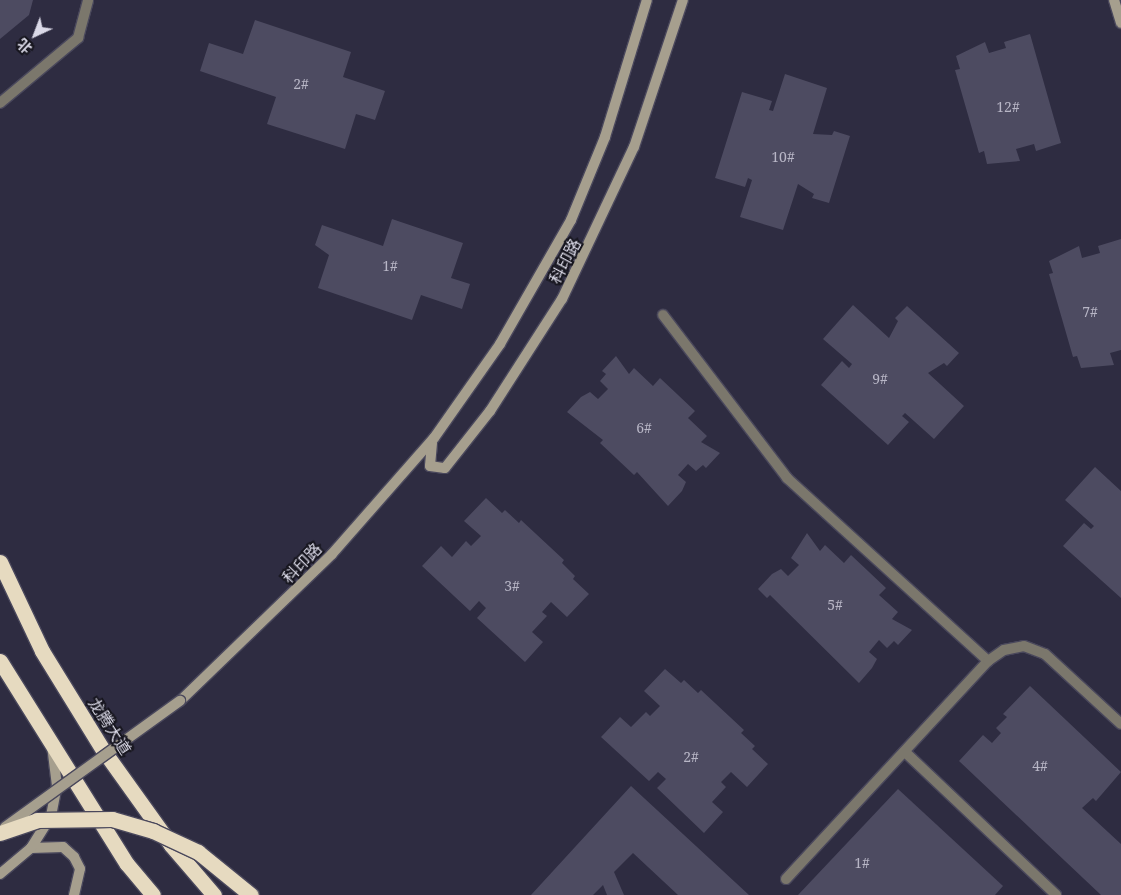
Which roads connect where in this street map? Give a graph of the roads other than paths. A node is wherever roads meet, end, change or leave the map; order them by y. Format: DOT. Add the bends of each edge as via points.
graph roads {
  1 [pos="88,0"];
  2 [pos="646,0"];
  3 [pos="683,0"];
  4 [pos="1114,0"];
  5 [pos="1121,22"];
  6 [pos="0,104"];
  7 [pos="663,315"];
  8 [pos="434,438"];
  9 [pos="0,562"];
  10 [pos="0,661"];
  11 [pos="988,661"];
  12 [pos="1121,724"];
  13 [pos="52,748"];
  14 [pos="905,752"];
  15 [pos="0,831"];
  16 [pos="31,848"];
  17 [pos="0,874"];
  18 [pos="786,879"];
  19 [pos="74,895"];
  20 [pos="153,895"];
  21 [pos="214,895"];
  22 [pos="251,895"];
  23 [pos="1056,895"];
  1 -- 6 [label="street" via="78,38"];
  2 -- 8 [label="street, 科印路" via="605,137 571,220 500,344"];
  3 -- 8 [label="street, 科印路" via="634,147 562,299 490,412 445,468 430,466 428,454"];
  4 -- 5 [label="street"];
  7 -- 11 [label="street" via="787,478"];
  8 -- 15 [label="street, 科印路, bridge" via="332,554 180,700"];
  9 -- 21 [label="highway, 龙腾大道" via="42,651 103,750 171,845"];
  10 -- 13 [label="highway"];
  11 -- 12 [label="street" via="1004,650 1024,646 1045,654"];
  11 -- 14 [label="street"];
  13 -- 16 [label="street" via="56,786 51,816"];
  13 -- 20 [label="highway"];
  14 -- 18 [label="street"];
  14 -- 23 [label="street"];
  15 -- 22 [label="highway, bridge" via="38,820 112,819 153,830 198,852"];
  16 -- 17 [label="street"];
  16 -- 19 [label="street" via="63,847 74,857 80,869"];
}
